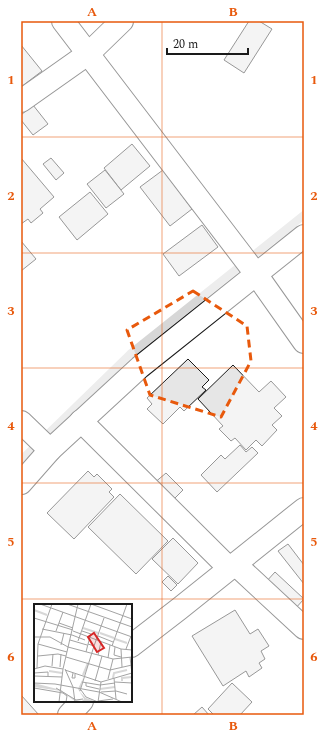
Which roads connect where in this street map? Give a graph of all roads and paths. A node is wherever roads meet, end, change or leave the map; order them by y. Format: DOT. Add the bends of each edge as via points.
graph roads {
  1 [pos="63,21"];
  2 [pos="122,21"];
  3 [pos="89,53"];
  4 [pos="21,101"];
  5 [pos="304,236"];
  6 [pos="253,271"];
  7 [pos="304,342"];
  8 [pos="81,421"];
  9 [pos="21,422"];
  10 [pos="47,447"];
  11 [pos="21,483"];
  12 [pos="304,509"];
  13 [pos="232,566"];
  14 [pos="304,628"];
  15 [pos="132,645"];
  16 [pos="81,702"];
  17 [pos="69,715"];
  1 -- 3 [label="street"];
  2 -- 3 [label="street"];
  3 -- 4 [label="street"];
  3 -- 6 [label="street"];
  5 -- 6 [label="street"];
  6 -- 7 [label="street"];
  6 -- 8 [label="street"];
  8 -- 10 [label="street"];
  8 -- 13 [label="street"];
  9 -- 10 [label="street"];
  10 -- 11 [label="street"];
  12 -- 13 [label="street"];
  13 -- 14 [label="street"];
  13 -- 15 [label="street"];
  16 -- 17 [label="street"];
}
